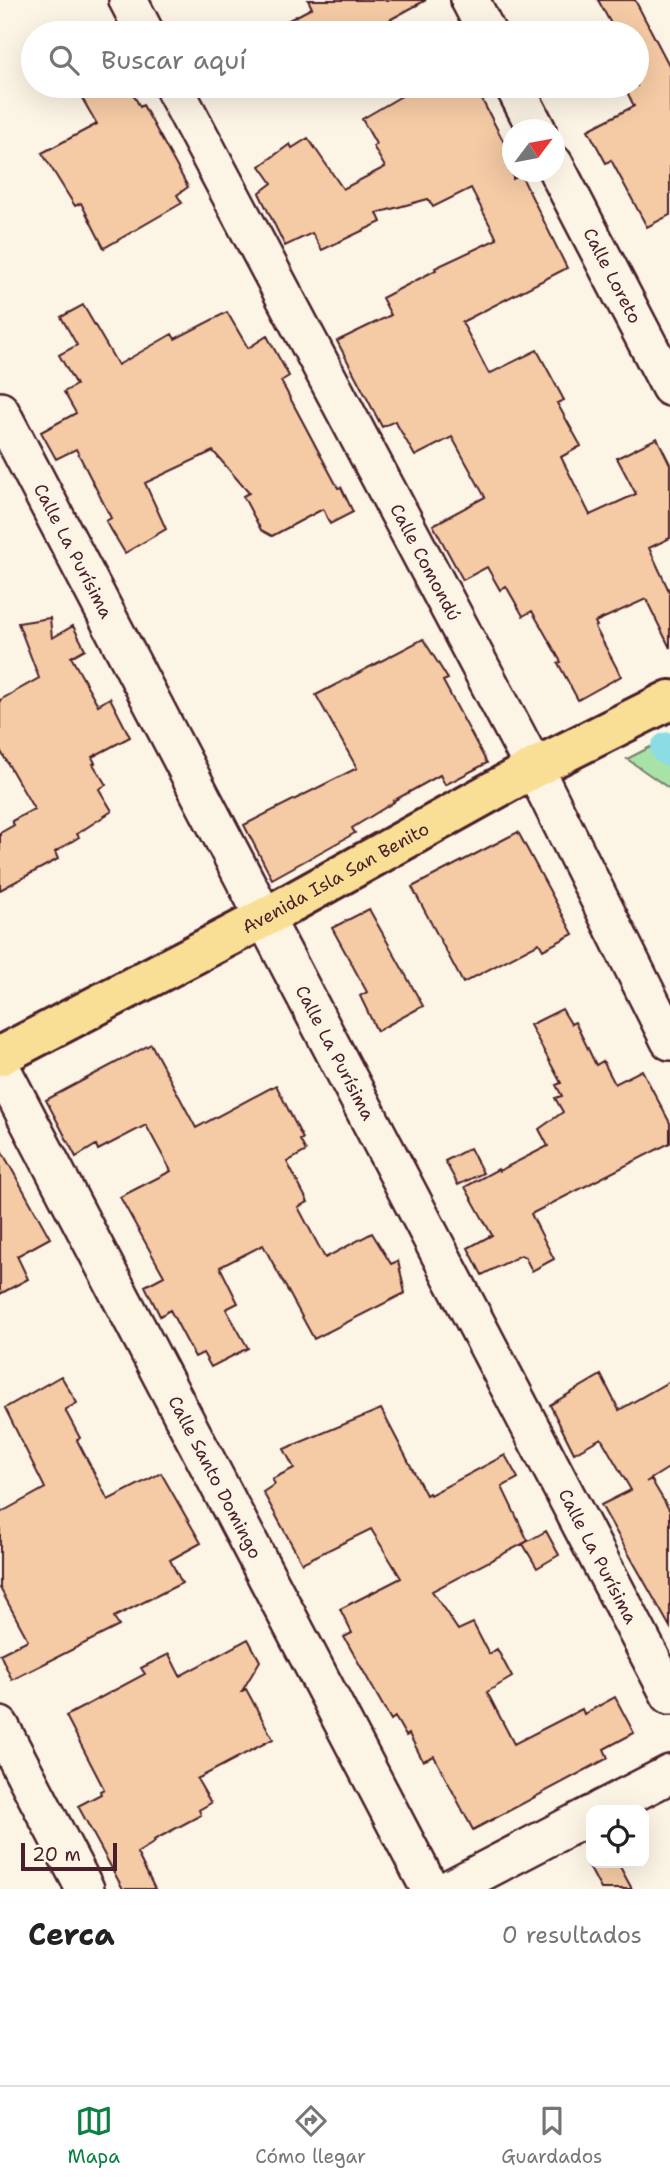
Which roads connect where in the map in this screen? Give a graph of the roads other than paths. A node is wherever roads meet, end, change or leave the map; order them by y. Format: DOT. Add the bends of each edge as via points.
graph roads {
  1 [pos="128,0"];
  2 [pos="470,0"];
  3 [pos="139,21"];
  4 [pos="481,21"];
  5 [pos="179,98"];
  6 [pos="520,98"];
  7 [pos="531,119"];
  8 [pos="564,182"];
  9 [pos="670,387"];
  10 [pos="0,411"];
  11 [pos="670,700"];
  12 [pos="534,768"];
  13 [pos="264,918"];
  14 [pos="670,1041"];
  15 [pos="0,1056"];
  16 [pos="0,1066"];
  17 [pos="670,1695"];
  18 [pos="0,1727"];
  19 [pos="670,1774"];
  20 [pos="610,1805"];
  21 [pos="586,1818"];
  22 [pos="85,1889"];
  23 [pos="430,1889"];
  24 [pos="449,1889"];
  1 -- 3 [label="street"];
  2 -- 4 [label="street"];
  5 -- 12 [label="street, Calle Comondú"];
  6 -- 7 [label="street"];
  8 -- 9 [label="street, Calle Loreto"];
  10 -- 13 [label="street, Calle La Purísima"];
  11 -- 12 [label="main road, Avenida Isla San Benito"];
  12 -- 13 [label="main road, Avenida Isla San Benito"];
  12 -- 14 [label="street, Calle Comondú"];
  13 -- 15 [label="main road, Avenida Isla San Benito"];
  13 -- 17 [label="street, Calle La Purísima"];
  16 -- 23 [label="street, Calle Santo Domingo"];
  18 -- 22 [label="street"];
  19 -- 20 [label="street"];
  21 -- 24 [label="street"];
}
